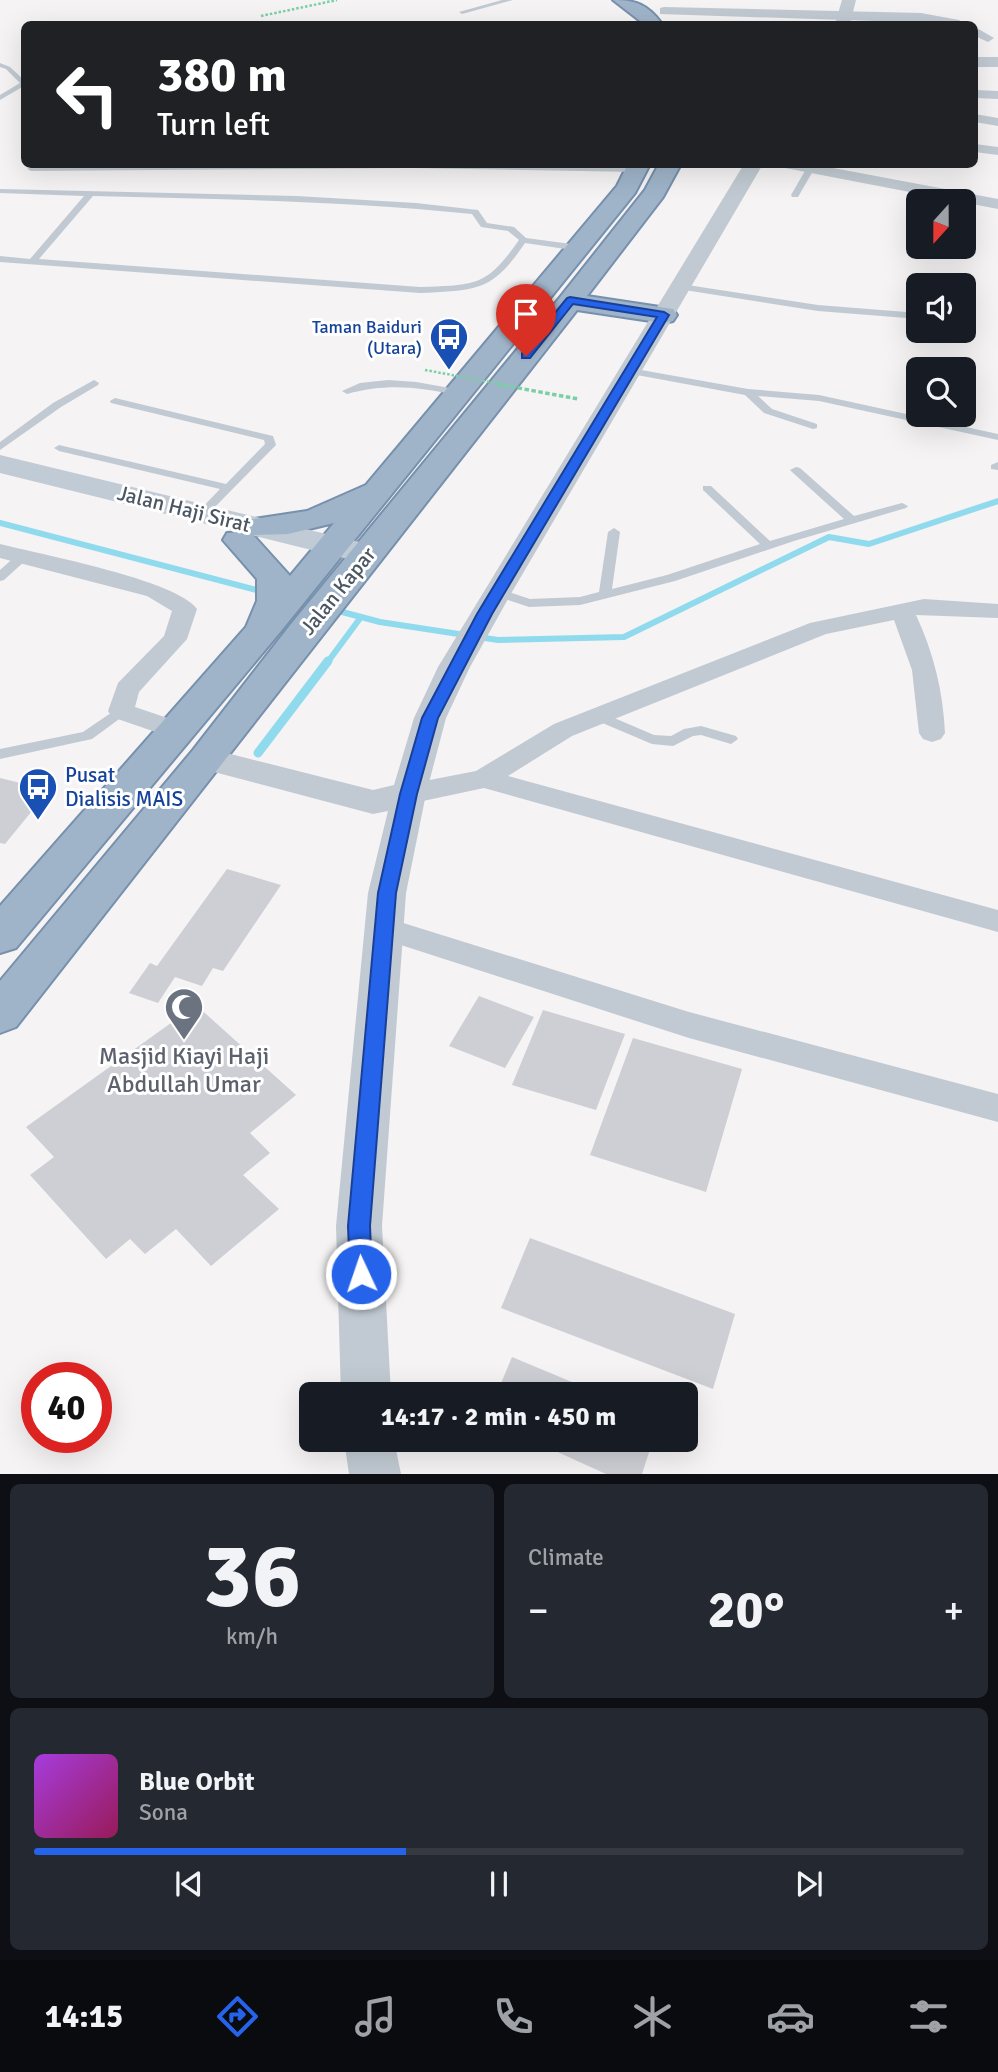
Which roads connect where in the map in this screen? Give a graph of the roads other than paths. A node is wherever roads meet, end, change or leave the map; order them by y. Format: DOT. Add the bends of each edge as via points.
graph roads {
  1 [pos="510,0"];
  2 [pos="622,0"];
  3 [pos="647,0"];
  4 [pos="933,10"];
  5 [pos="462,12"];
  6 [pos="846,12"];
  7 [pos="664,20"];
  8 [pos="943,21"];
  9 [pos="978,33"];
  10 [pos="988,38"];
  11 [pos="978,61"];
  12 [pos="998,62"];
  13 [pos="0,65"];
  14 [pos="21,80"];
  15 [pos="21,85"];
  16 [pos="978,94"];
  17 [pos="998,94"];
  18 [pos="0,98"];
  19 [pos="978,119"];
  20 [pos="998,122"];
  21 [pos="978,148"];
  22 [pos="998,151"];
  23 [pos="202,168"];
  24 [pos="637,168"];
  25 [pos="668,168"];
  26 [pos="752,168"];
  27 [pos="811,168"];
  28 [pos="817,168"];
  29 [pos="30,169"];
  30 [pos="0,191"];
  31 [pos="92,192"];
  32 [pos="795,195"];
  33 [pos="998,204"];
  34 [pos="523,240"];
  35 [pos="579,248"];
  36 [pos="0,259"];
  37 [pos="32,262"];
  38 [pos="681,287"];
  39 [pos="570,300"];
  40 [pos="664,315"];
  41 [pos="906,315"];
  42 [pos="630,371"];
  43 [pos="94,383"];
  44 [pos="347,391"];
  45 [pos="457,392"];
  46 [pos="748,392"];
  47 [pos="492,399"];
  48 [pos="115,401"];
  49 [pos="813,426"];
  50 [pos="998,437"];
  51 [pos="0,447"];
  52 [pos="59,448"];
  53 [pos="0,464"];
  54 [pos="796,470"];
  55 [pos="386,480"];
  56 [pos="0,481"];
  57 [pos="229,488"];
  58 [pos="707,488"];
  59 [pos="902,506"];
  60 [pos="202,514"];
  61 [pos="852,520"];
  62 [pos="614,532"];
  63 [pos="248,533"];
  64 [pos="768,545"];
  65 [pos="11,554"];
  66 [pos="355,571"];
  67 [pos="0,577"];
  68 [pos="290,589"];
  69 [pos="605,594"];
  70 [pos="491,603"];
  71 [pos="902,611"];
  72 [pos="998,611"];
  73 [pos="121,711"];
  74 [pos="598,716"];
  75 [pos="176,730"];
  76 [pos="932,733"];
  77 [pos="731,739"];
  78 [pos="0,754"];
  79 [pos="207,759"];
  80 [pos="484,779"];
  81 [pos="409,794"];
  82 [pos="998,921"];
  83 [pos="384,928"];
  84 [pos="0,936"];
  85 [pos="0,1014"];
  86 [pos="998,1108"];
  87 [pos="365,1382"];
  88 [pos="371,1452"];
  89 [pos="375,1474"];
  1 -- 5 [label="lane"];
  2 -- 7 [label="highway"];
  3 -- 7 [label="highway"];
  4 -- 6 [label="street"];
  6 -- 7 [label="street"];
  6 -- 8 [label="street"];
  9 -- 10 [label="street"];
  11 -- 12 [label="street"];
  13 -- 14 [label="lane"];
  15 -- 18 [label="lane"];
  16 -- 17 [label="street"];
  19 -- 20 [label="street"];
  21 -- 22 [label="street"];
  23 -- 29 [label="lane"];
  24 -- 35 [label="highway, Jalan Kapar"];
  25 -- 39 [label="highway, Jalan Kapar" via="655,192"];
  26 -- 38 [label="street"];
  27 -- 32 [label="lane"];
  28 -- 33 [label="street"];
  30 -- 31 [label="lane"];
  31 -- 34 [label="lane" via="426,206 475,212 484,225 511,228"];
  31 -- 37 [label="lane"];
  34 -- 35 [label="lane"];
  34 -- 37 [label="lane" via="496,276 469,285 420,290"];
  35 -- 45 [label="highway, Jalan Kapar"];
  36 -- 37 [label="lane"];
  38 -- 40 [label="street"];
  38 -- 41 [label="lane" via="818,308"];
  39 -- 40 [label="highway"];
  39 -- 47 [label="highway, Jalan Kapar"];
  40 -- 42 [label="street"];
  42 -- 46 [label="lane"];
  42 -- 70 [label="street"];
  43 -- 51 [label="lane"];
  44 -- 45 [label="lane" via="374,383"];
  45 -- 47 [label="highway"];
  45 -- 55 [label="highway, Jalan Kapar"];
  46 -- 49 [label="lane" via="768,411"];
  46 -- 50 [label="lane" via="819,398"];
  47 -- 66 [label="highway, Jalan Kapar"];
  48 -- 57 [label="lane" via="269,438 271,445"];
  52 -- 57 [label="lane"];
  53 -- 60 [label="main road, Jalan Haji Sirat"];
  54 -- 61 [label="lane"];
  55 -- 63 [label="highway" via="342,512"];
  55 -- 68 [label="highway, Jalan Kapar"];
  56 -- 63 [label="main road, Jalan Haji Sirat"];
  57 -- 60 [label="lane"];
  58 -- 64 [label="lane"];
  59 -- 61 [label="lane"];
  60 -- 63 [label="main road, Jalan Haji Sirat"];
  61 -- 64 [label="lane"];
  62 -- 69 [label="lane"];
  63 -- 68 [label="highway"];
  63 -- 68 [label="main road, Jalan Haji Sirat"];
  64 -- 69 [label="lane" via="671,578"];
  65 -- 67 [label="lane"];
  65 -- 73 [label="street" via="155,591 185,609 175,639 127,690"];
  66 -- 68 [label="main road, Jalan Haji Sirat"];
  66 -- 79 [label="highway, Jalan Kapar"];
  68 -- 75 [label="highway, Jalan Kapar"];
  69 -- 70 [label="lane" via="555,603"];
  70 -- 81 [label="street" via="430,718"];
  71 -- 72 [label="street" via="924,607"];
  71 -- 74 [label="street" via="819,628"];
  71 -- 76 [label="street" via="932,694"];
  73 -- 75 [label="street"];
  73 -- 78 [label="lane" via="87,736"];
  74 -- 77 [label="lane" via="652,739 673,741 698,729"];
  74 -- 80 [label="street" via="563,730"];
  75 -- 84 [label="highway, Jalan Kapar"];
  79 -- 81 [label="street" via="373,802"];
  79 -- 85 [label="highway, Jalan Kapar"];
  80 -- 81 [label="street"];
  80 -- 82 [label="street"];
  81 -- 83 [label="street"];
  83 -- 86 [label="street" via="858,1074"];
  83 -- 87 [label="street" via="359,1226"];
  88 -- 89 [label="street"];
}
